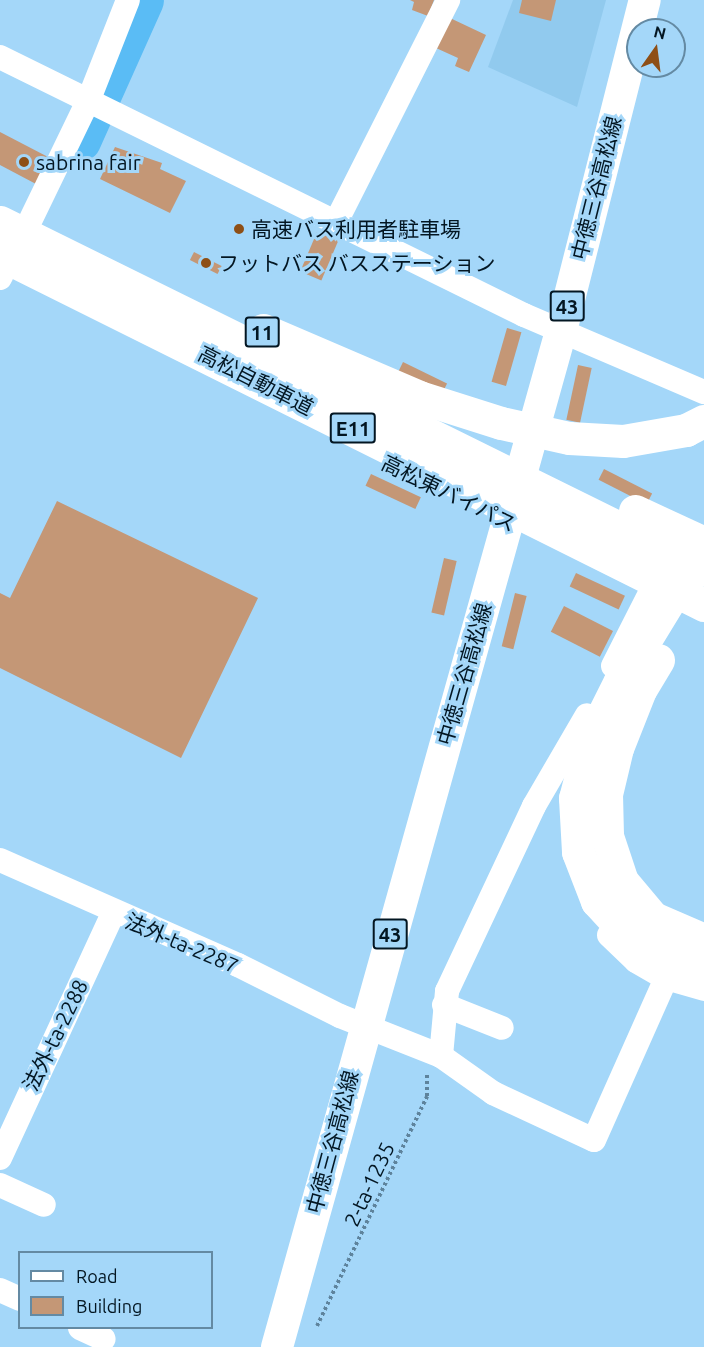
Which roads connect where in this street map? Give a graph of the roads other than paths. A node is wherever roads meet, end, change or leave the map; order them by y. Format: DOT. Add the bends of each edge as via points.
graph roads {
  1 [pos="128,0"];
  2 [pos="448,0"];
  3 [pos="645,0"];
  4 [pos="0,57"];
  5 [pos="95,103"];
  6 [pos="0,204"];
  7 [pos="10,219"];
  8 [pos="336,222"];
  9 [pos="1,270"];
  10 [pos="561,331"];
  11 [pos="704,392"];
  12 [pos="704,421"];
  13 [pos="524,460"];
  14 [pos="507,522"];
  15 [pos="704,543"];
  16 [pos="704,570"];
  17 [pos="704,584"];
  18 [pos="650,593"];
  19 [pos="704,605"];
  20 [pos="704,619"];
  21 [pos="571,746"];
  22 [pos="0,860"];
  23 [pos="113,914"];
  24 [pos="704,940"];
  25 [pos="704,968"];
  26 [pos="666,978"];
  27 [pos="704,989"];
  28 [pos="444,1005"];
  29 [pos="364,1024"];
  30 [pos="502,1028"];
  31 [pos="434,1053"];
  32 [pos="0,1158"];
  33 [pos="0,1185"];
  34 [pos="44,1205"];
  35 [pos="0,1290"];
  36 [pos="18,1298"];
  37 [pos="82,1329"];
  38 [pos="104,1339"];
  39 [pos="277,1347"];
  1 -- 5 [label="street"];
  2 -- 8 [label="street"];
  3 -- 10 [label="main road, 中徳三谷高松線 / 43"];
  4 -- 5 [label="street"];
  5 -- 7 [label="street"];
  5 -- 8 [label="street"];
  6 -- 7 [label="highway, 11"];
  7 -- 12 [label="highway" via="419,397 501,423 569,438 623,441 687,429"];
  7 -- 13 [label="highway, 11"];
  7 -- 16 [label="highway, 高松自動車道 / E11"];
  8 -- 10 [label="street"];
  9 -- 14 [label="highway, 高松東バイパス"];
  9 -- 19 [label="highway, 高松自動車道 / E11"];
  10 -- 11 [label="street"];
  10 -- 13 [label="main road, 中徳三谷高松線 / 43"];
  13 -- 14 [label="main road, 中徳三谷高松線 / 43"];
  13 -- 15 [label="highway, 11"];
  14 -- 18 [label="highway, 高松東バイパス"];
  14 -- 29 [label="main road, 中徳三谷高松線 / 43"];
  15 -- 25 [label="highway" via="620,681 590,741 575,798 578,852 597,901 632,939 681,965"];
  17 -- 24 [label="highway" via="640,690 617,748 606,794 606,836 622,881 653,918"];
  18 -- 20 [label="highway, 高松東バイパス"];
  18 -- 21 [label="street"];
  21 -- 26 [label="street" via="563,834 579,890 603,929 636,961"];
  21 -- 28 [label="street" via="534,806 447,991"];
  22 -- 23 [label="street, 法外-ta-2287"];
  23 -- 29 [label="street, 法外-ta-2287"];
  23 -- 32 [label="street, 法外-ta-2288"];
  26 -- 27 [label="street"];
  26 -- 31 [label="street, 法外-ta-2287" via="594,1140 493,1093"];
  28 -- 30 [label="street"];
  28 -- 31 [label="street"];
  29 -- 31 [label="street, 法外-ta-2287"];
  29 -- 39 [label="main road, 中徳三谷高松線 / 43"];
  33 -- 34 [label="street"];
  35 -- 36 [label="street"];
  37 -- 38 [label="street"];
}
